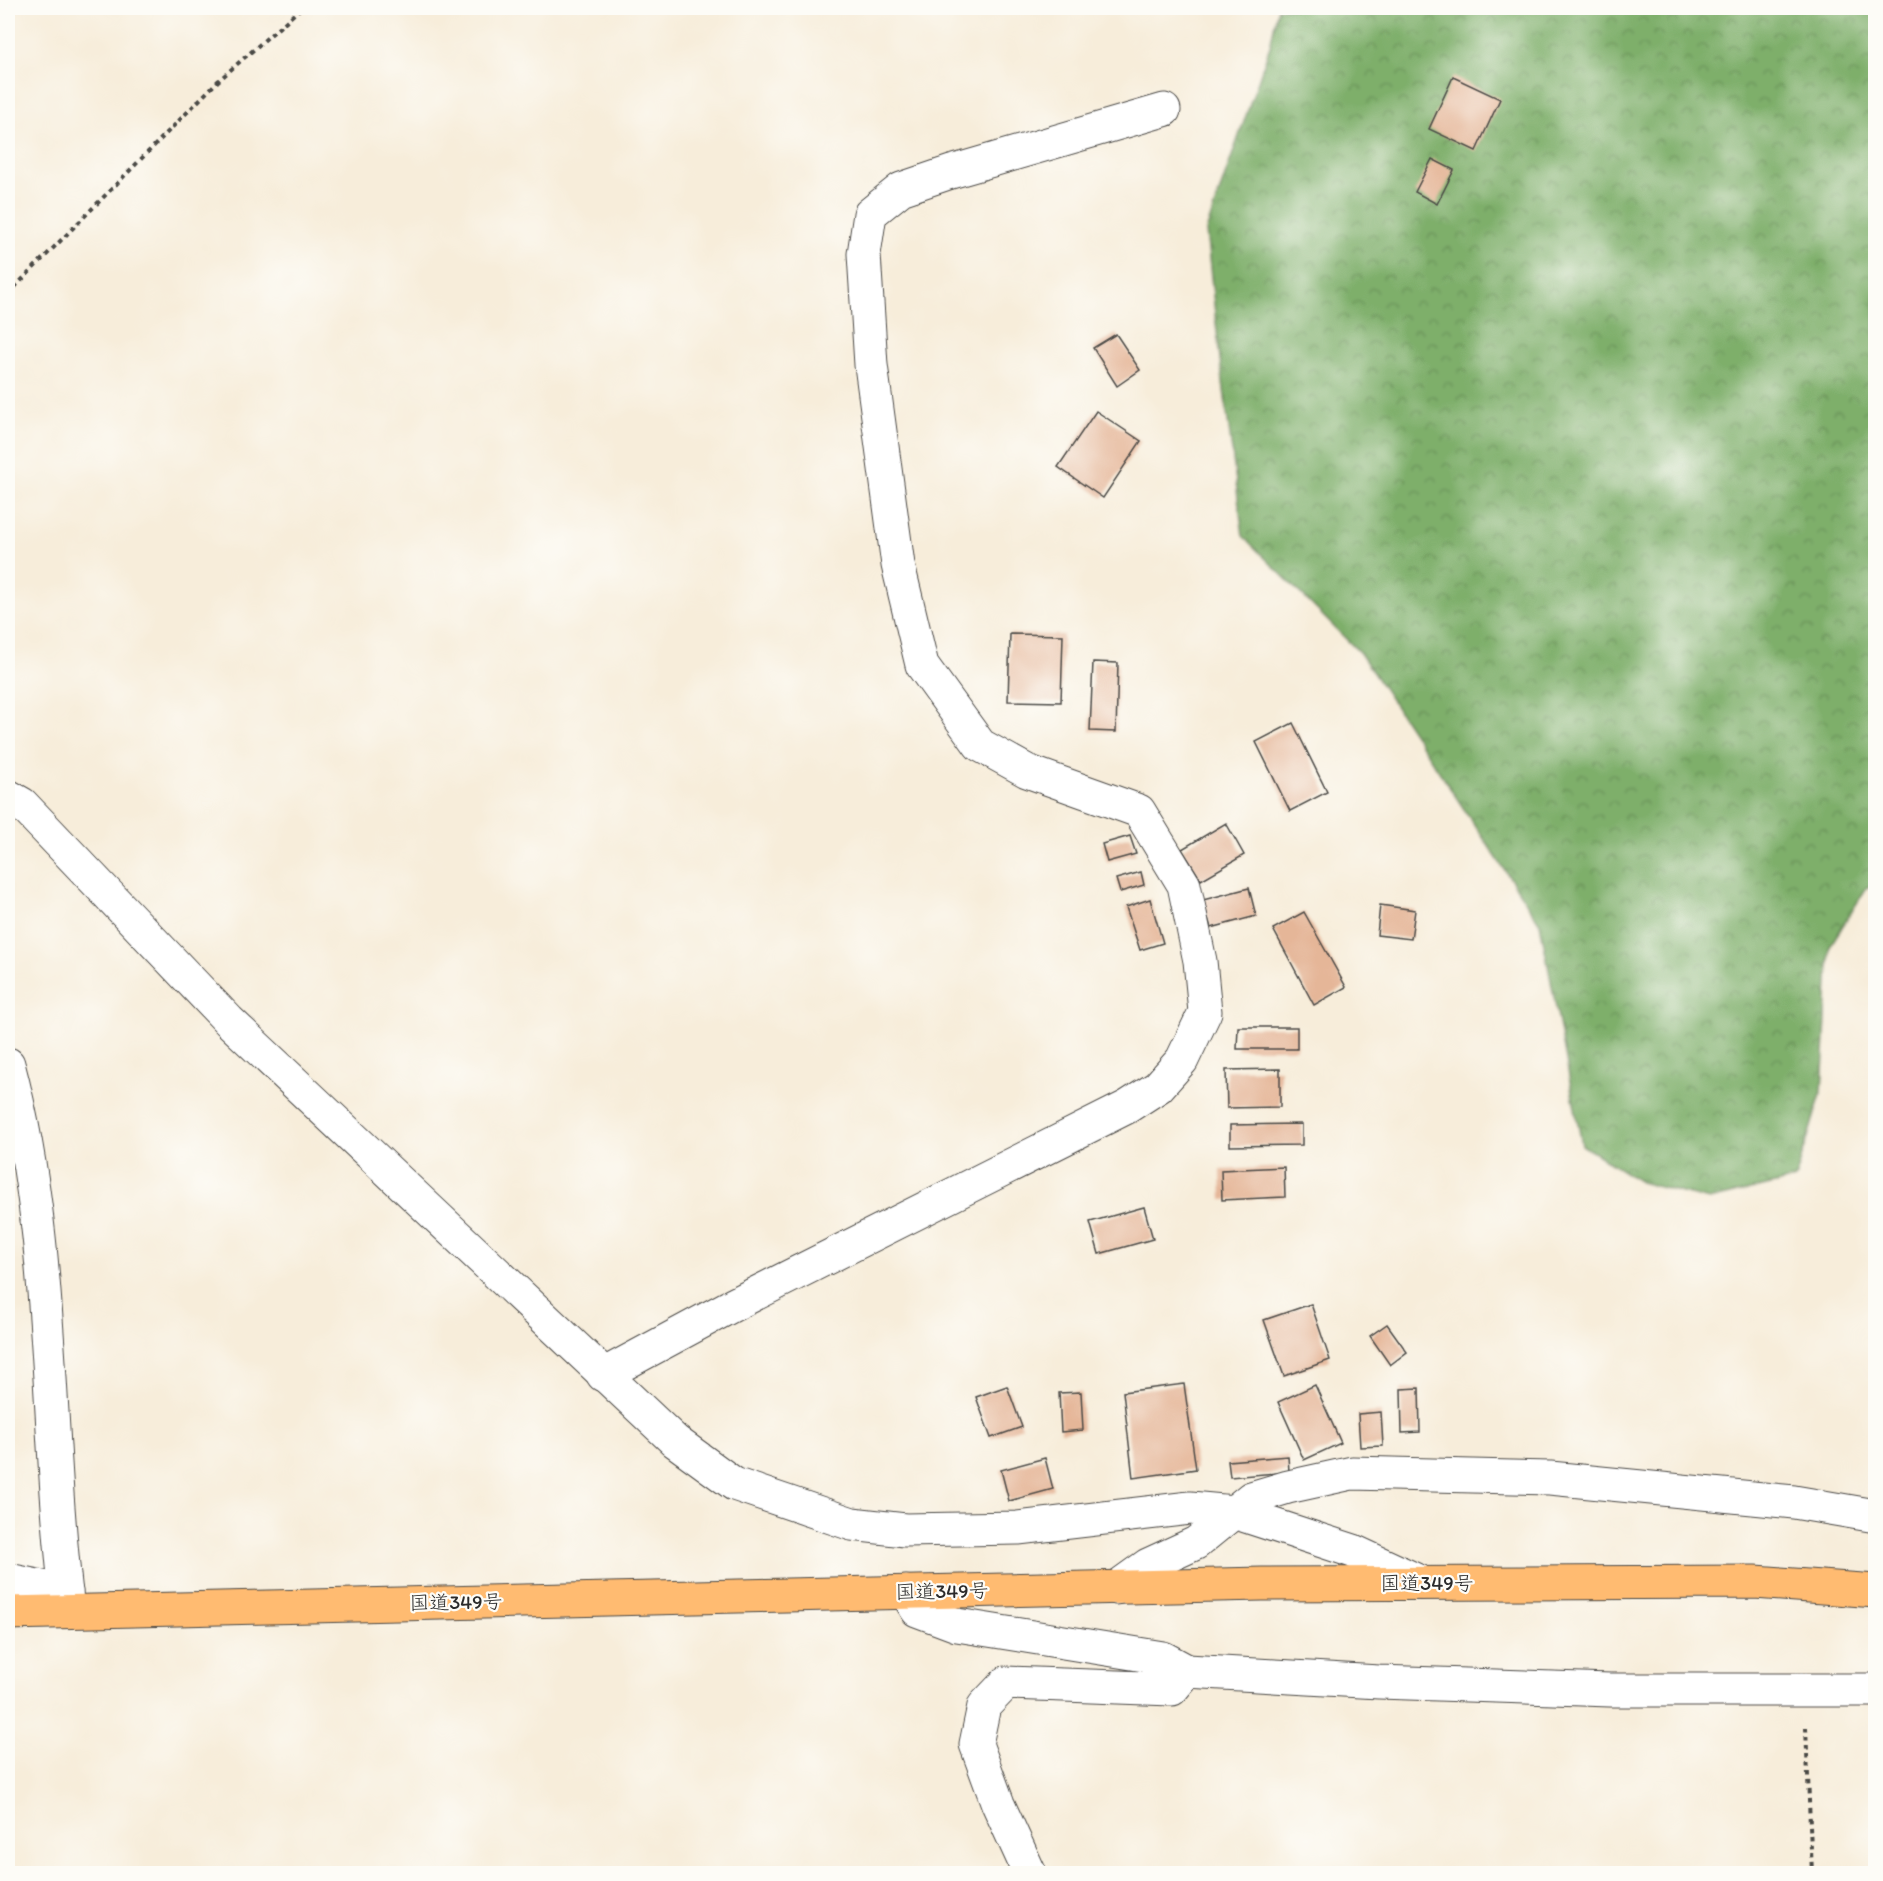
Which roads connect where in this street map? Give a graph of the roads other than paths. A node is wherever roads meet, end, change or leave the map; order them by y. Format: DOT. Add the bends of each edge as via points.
graph roads {
  1 [pos="1164,110"];
  2 [pos="8,796"];
  3 [pos="8,1064"];
  4 [pos="603,1375"];
  5 [pos="1234,1512"];
  6 [pos="1875,1516"];
  7 [pos="8,1580"];
  8 [pos="1422,1583"];
  9 [pos="1116,1588"];
  10 [pos="1875,1591"];
  11 [pos="906,1592"];
  12 [pos="67,1601"];
  13 [pos="8,1613"];
  14 [pos="1187,1671"];
  15 [pos="1875,1690"];
  16 [pos="1030,1874"];
  1 -- 4 [label="street" via="901,189 870,214 864,254 871,365 897,553 922,665 980,745 1027,771 1138,811 1184,885 1200,961 1205,1012 1182,1060 1158,1087 1127,1107 731,1306"];
  2 -- 4 [label="street" via="22,804 229,1021"];
  3 -- 12 [label="street" via="36,1206"];
  4 -- 5 [label="street" via="675,1441 734,1484 852,1524 905,1530 1018,1528 1190,1508"];
  5 -- 6 [label="street" via="1251,1498 1352,1473 1550,1478 1794,1502"];
  5 -- 8 [label="street" via="1353,1551"];
  5 -- 9 [label="street" via="1196,1543 1148,1565"];
  7 -- 12 [label="street"];
  8 -- 9 [label="highway, 国道349号"];
  8 -- 10 [label="highway, 国道349号" via="1755,1582"];
  9 -- 11 [label="highway, 国道349号"];
  11 -- 12 [label="highway, 国道349号"];
  11 -- 14 [label="street" via="916,1610 957,1625 1163,1658"];
  12 -- 13 [label="highway, 国道349号"];
  14 -- 15 [label="street" via="1610,1690"];
  14 -- 16 [label="street" via="1172,1689 1006,1683 984,1706 976,1744"];
}
